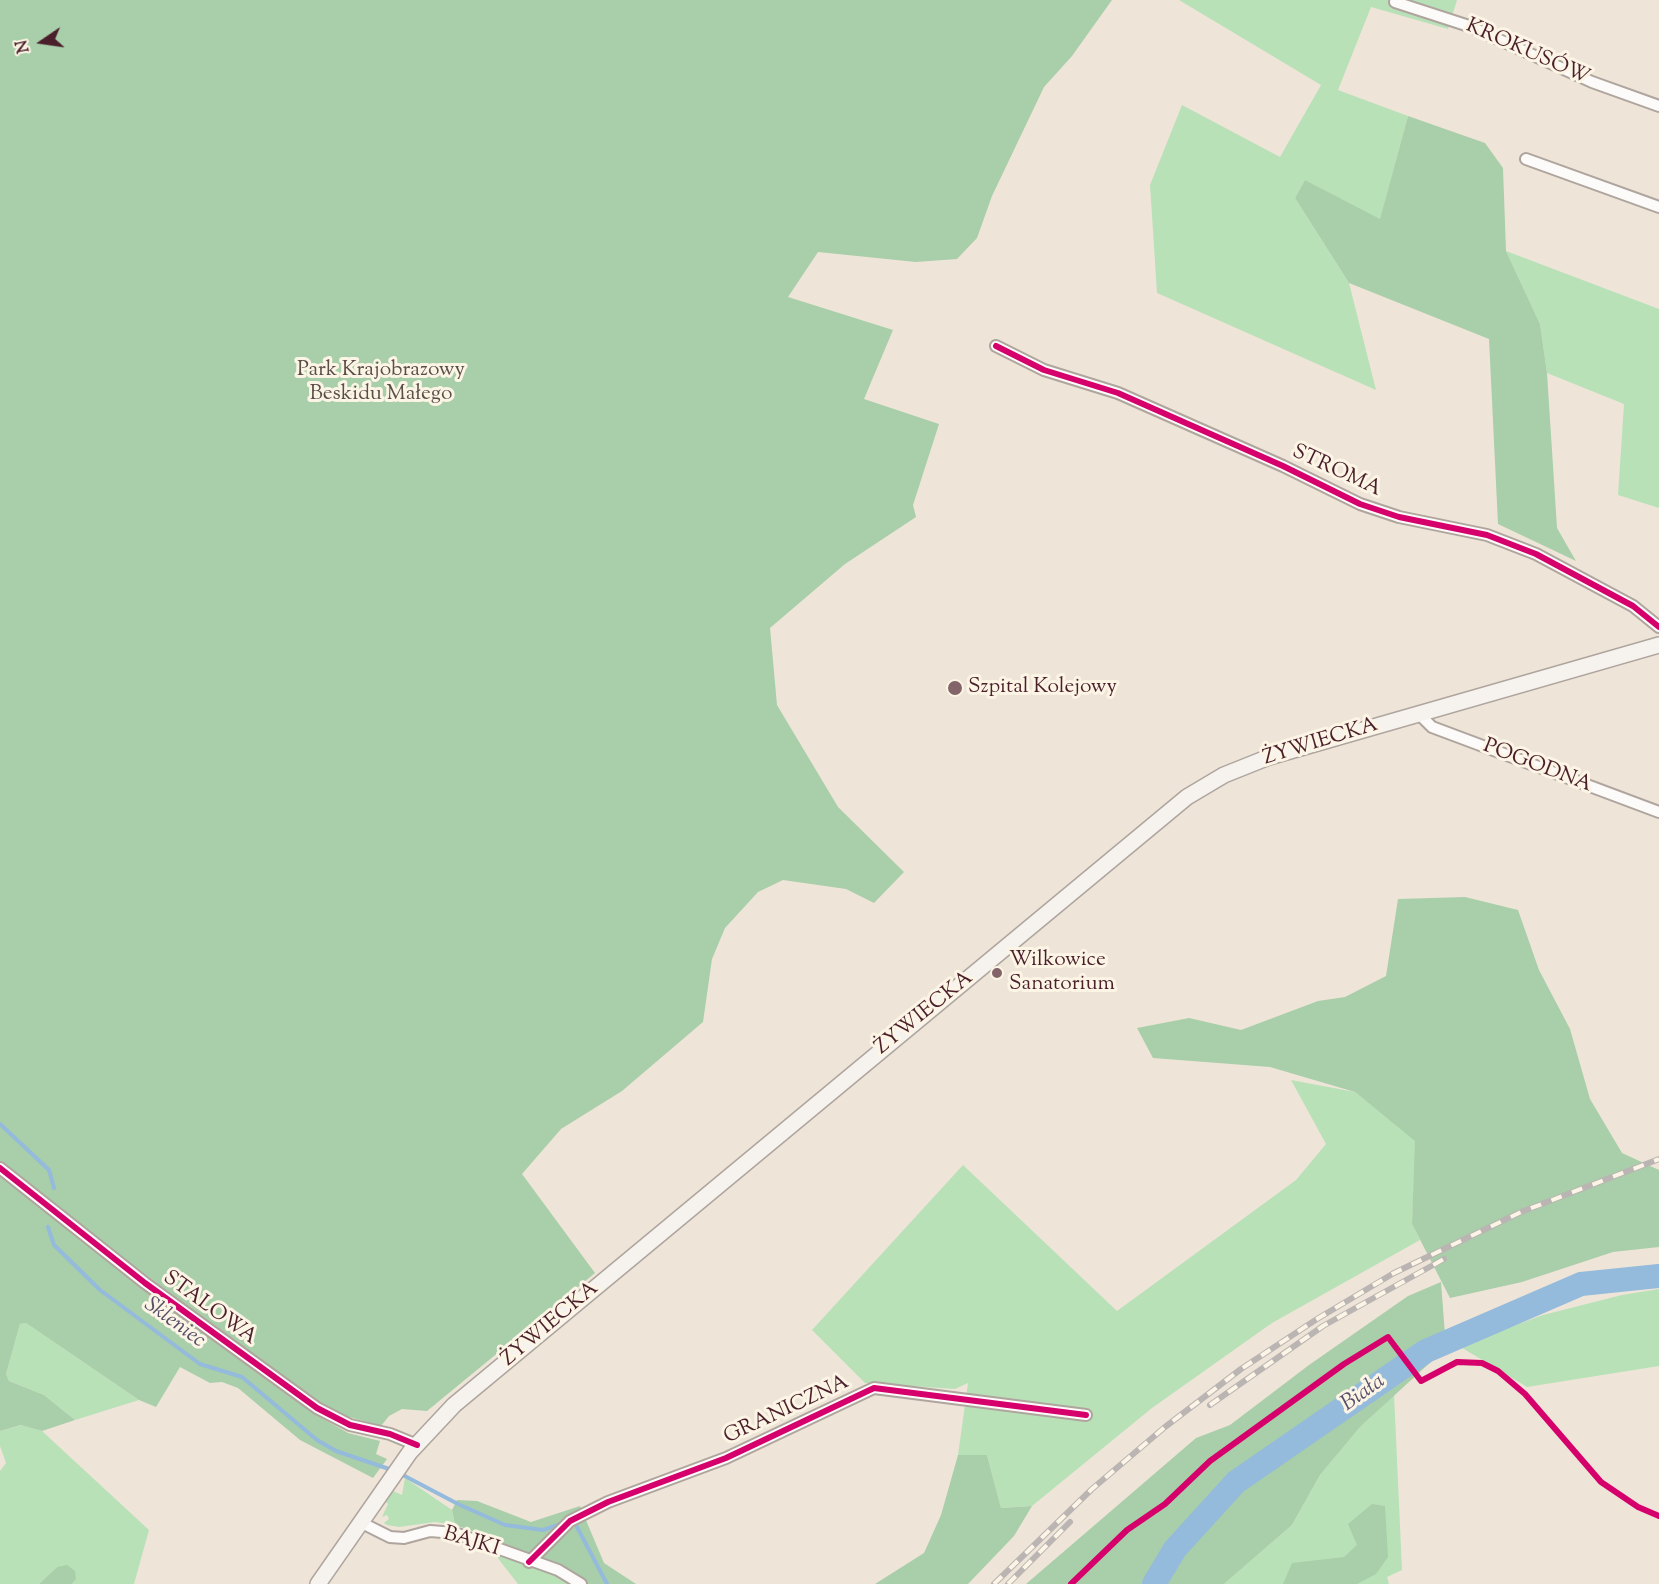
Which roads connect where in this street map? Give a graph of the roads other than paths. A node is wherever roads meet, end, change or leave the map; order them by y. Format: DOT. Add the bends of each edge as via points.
graph roads {
  1 [pos="1395,2"];
  2 [pos="1659,106"];
  3 [pos="1526,159"];
  4 [pos="1659,207"];
  5 [pos="996,346"];
  6 [pos="1659,627"];
  7 [pos="1659,645"];
  8 [pos="1419,714"];
  9 [pos="1659,812"];
  10 [pos="0,1168"];
  11 [pos="1086,1415"];
  12 [pos="417,1445"];
  13 [pos="360,1522"];
  14 [pos="529,1562"];
  15 [pos="318,1584"];
  16 [pos="580,1584"];
  1 -- 2 [label="street, KROKUSÓW" via="1469,26 1593,82"];
  3 -- 4 [label="street"];
  5 -- 6 [label="street, STROMA" via="1044,370 1118,393 1360,504 1399,517 1486,535 1528,550 1633,606"];
  7 -- 8 [label="main road, ŻYWIECKA"];
  8 -- 9 [label="street, POGODNA" via="1432,727"];
  8 -- 12 [label="main road, ŻYWIECKA" via="1269,757 1224,775 1188,797 454,1405"];
  10 -- 12 [label="street, STALOWA" via="138,1278 317,1408 350,1425"];
  11 -- 14 [label="street, GRANICZNA" via="874,1388 726,1458 608,1502 570,1521"];
  12 -- 13 [label="main road, ŻYWIECKA"];
  13 -- 14 [label="street, BAJKI" via="390,1538 430,1531 455,1533"];
  13 -- 15 [label="main road, ŻYWIECKA"];
  14 -- 16 [label="street, BAJKI" via="558,1570"];
}
